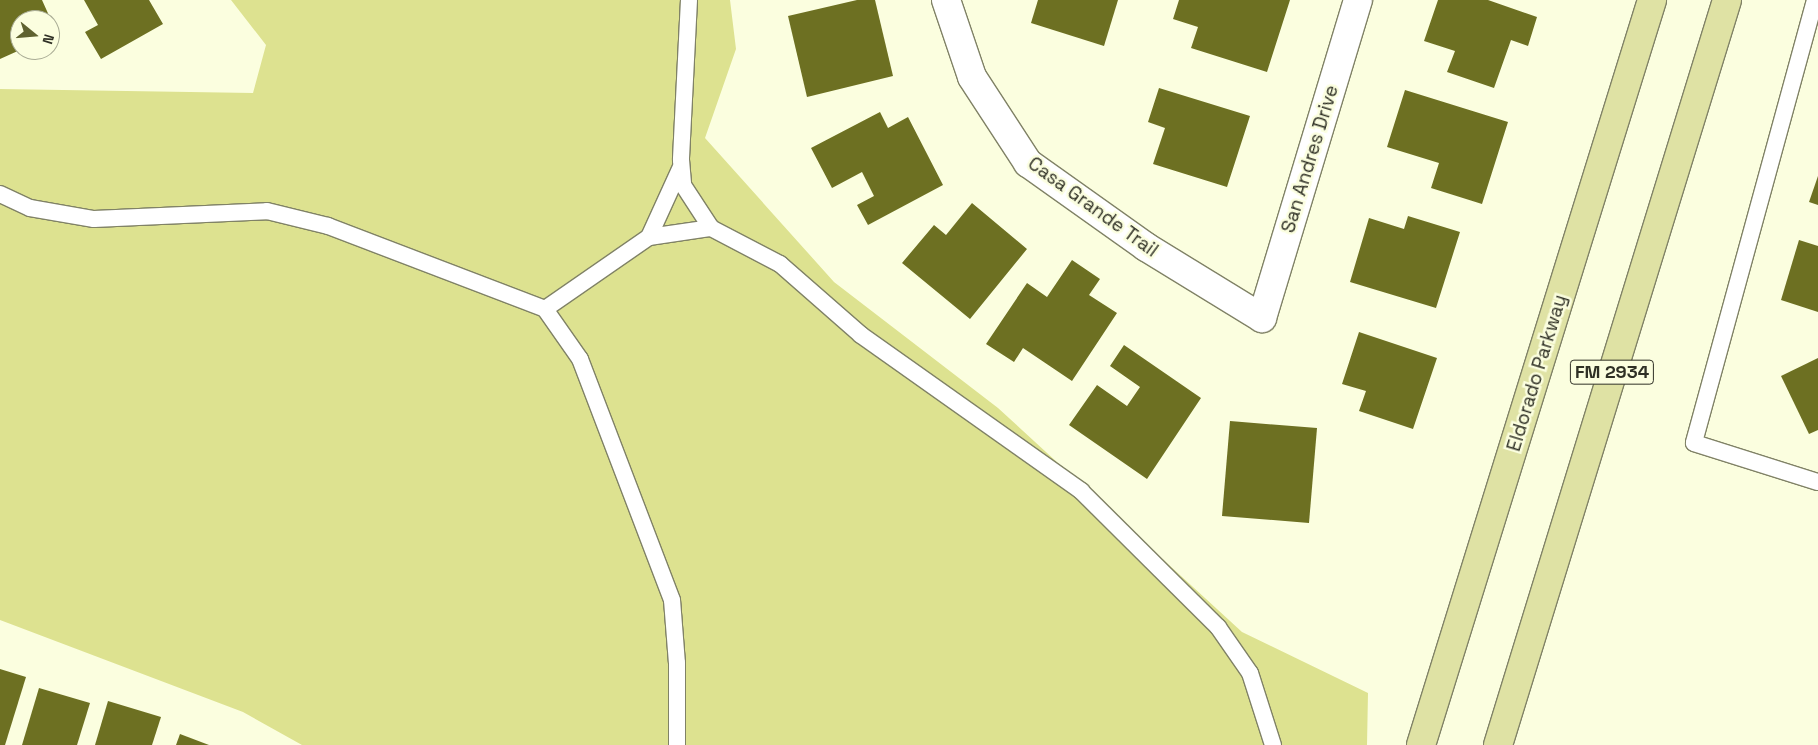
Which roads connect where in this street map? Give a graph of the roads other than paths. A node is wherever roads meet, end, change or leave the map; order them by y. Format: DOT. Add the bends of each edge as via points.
graph roads {
  1 [pos="689,0"];
  2 [pos="946,0"];
  3 [pos="1358,0"];
  4 [pos="1652,0"];
  5 [pos="1727,0"];
  6 [pos="1815,0"];
  7 [pos="681,167"];
  8 [pos="0,194"];
  9 [pos="710,228"];
  10 [pos="649,237"];
  11 [pos="545,309"];
  12 [pos="1262,318"];
  13 [pos="1818,482"];
  14 [pos="677,745"];
  15 [pos="1273,745"];
  16 [pos="1421,745"];
  17 [pos="1498,745"];
  1 -- 7 [label="lane"];
  2 -- 12 [label="street, Casa Grande Trail" via="972,77 1028,163 1146,247"];
  3 -- 12 [label="street, San Andres Drive"];
  4 -- 16 [label="main road, Eldorado Parkway / FM 2934"];
  5 -- 17 [label="main road, FM 2934"];
  6 -- 13 [label="lane" via="1694,443"];
  7 -- 9 [label="lane" via="683,185"];
  7 -- 10 [label="lane"];
  8 -- 11 [label="lane" via="30,208 94,219 267,211 328,226"];
  9 -- 10 [label="lane"];
  9 -- 15 [label="lane" via="780,264 861,335 1081,491 1218,626 1250,673"];
  10 -- 11 [label="lane"];
  11 -- 14 [label="lane" via="580,359 672,600 677,662"];
}
